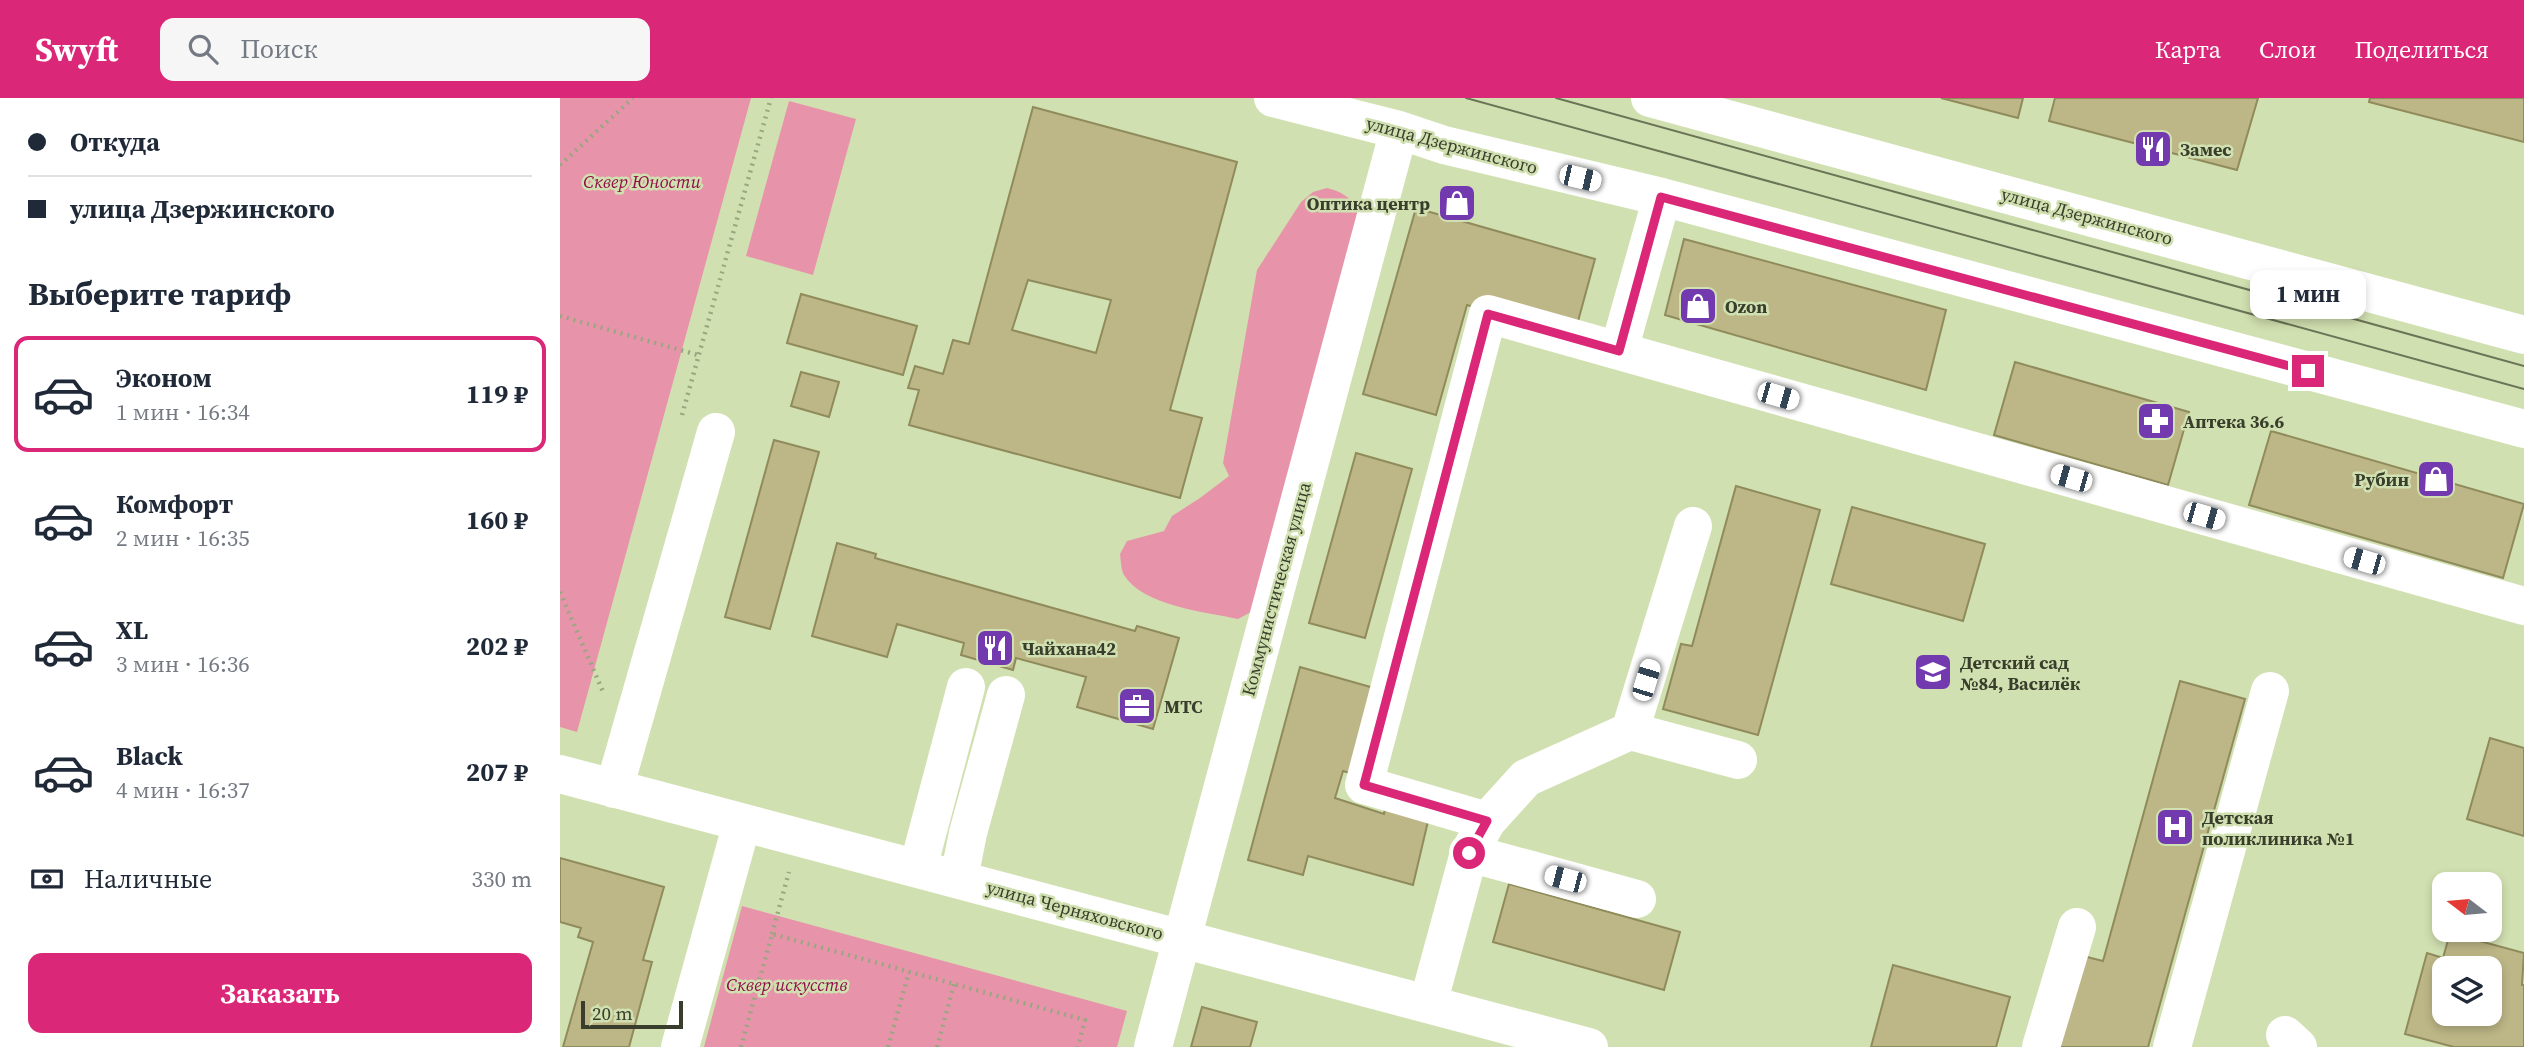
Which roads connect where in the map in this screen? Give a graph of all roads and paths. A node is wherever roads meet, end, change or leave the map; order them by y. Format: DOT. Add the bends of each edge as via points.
graph roads {
  1 [pos="633,98"];
  2 [pos="1273,98"];
  3 [pos="1650,98"];
  4 [pos="1399,130"];
  5 [pos="560,165"];
  6 [pos="1661,197"];
  7 [pos="560,316"];
  8 [pos="2524,335"];
  9 [pos="1619,351"];
  10 [pos="698,355"];
  11 [pos="2524,429"];
  12 [pos="716,432"];
  13 [pos="1693,526"];
  14 [pos="560,592"];
  15 [pos="2524,606"];
  16 [pos="966,687"];
  17 [pos="2270,691"];
  18 [pos="1006,695"];
  19 [pos="605,698"];
  20 [pos="1630,731"];
  21 [pos="1738,760"];
  22 [pos="560,774"];
  23 [pos="614,789"];
  24 [pos="742,823"];
  25 [pos="1478,837"];
  26 [pos="918,868"];
  27 [pos="789,872"];
  28 [pos="959,878"];
  29 [pos="1637,899"];
  30 [pos="2077,928"];
  31 [pos="772,934"];
  32 [pos="1183,939"];
  33 [pos="909,972"];
  34 [pos="954,984"];
  35 [pos="1428,1004"];
  36 [pos="680,1047"];
  37 [pos="741,1047"];
  38 [pos="888,1047"];
  39 [pos="937,1047"];
  40 [pos="1078,1047"];
  41 [pos="1153,1047"];
  42 [pos="1589,1047"];
  43 [pos="2041,1047"];
  44 [pos="2172,1047"];
  1 -- 5 [label="path"];
  2 -- 4 [label="street, улица Дзержинского"];
  3 -- 8 [label="street, улица Дзержинского"];
  4 -- 6 [label="street, улица Дзержинского"];
  4 -- 32 [label="street, Коммунистическая улица"];
  6 -- 9 [label="street"];
  6 -- 11 [label="street, улица Дзержинского"];
  7 -- 10 [label="path"];
  9 -- 15 [label="street"];
  9 -- 25 [label="street" via="1488,314 1364,785"];
  12 -- 23 [label="street"];
  13 -- 20 [label="street"];
  14 -- 19 [label="path"];
  16 -- 26 [label="street"];
  17 -- 44 [label="street"];
  18 -- 28 [label="street"];
  20 -- 21 [label="street"];
  20 -- 25 [label="street" via="1526,778"];
  22 -- 23 [label="street, улица Черняховского"];
  23 -- 24 [label="street, улица Черняховского"];
  24 -- 26 [label="street, улица Черняховского"];
  24 -- 36 [label="street"];
  25 -- 29 [label="street"];
  25 -- 35 [label="street"];
  26 -- 28 [label="street, улица Черняховского"];
  27 -- 31 [label="path"];
  28 -- 32 [label="street, улица Черняховского"];
  30 -- 43 [label="street"];
  31 -- 33 [label="path"];
  31 -- 37 [label="path"];
  32 -- 35 [label="street, улица Черняховского"];
  32 -- 41 [label="street, Коммунистическая улица"];
  33 -- 34 [label="path"];
  33 -- 38 [label="path"];
  34 -- 39 [label="path"];
  34 -- 40 [label="path" via="1085,1020"];
  35 -- 42 [label="street, улица Черняховского"];
}
